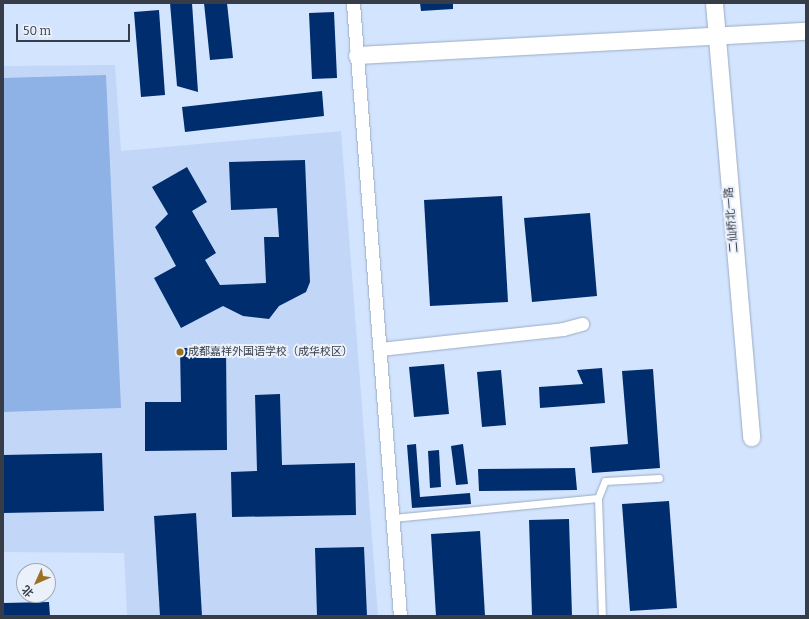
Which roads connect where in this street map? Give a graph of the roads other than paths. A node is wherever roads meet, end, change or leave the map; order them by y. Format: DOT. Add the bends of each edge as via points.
graph roads {
  1 [pos="353,3"];
  2 [pos="714,3"];
  3 [pos="806,31"];
  4 [pos="716,36"];
  5 [pos="357,55"];
  6 [pos="582,324"];
  7 [pos="380,349"];
  8 [pos="751,437"];
  9 [pos="659,478"];
  10 [pos="598,498"];
  11 [pos="393,518"];
  12 [pos="400,616"];
  13 [pos="602,616"];
  1 -- 5 [label="street"];
  2 -- 4 [label="street, 二仙桥北一路"];
  3 -- 4 [label="street"];
  4 -- 5 [label="street"];
  4 -- 8 [label="street, 二仙桥北一路"];
  5 -- 7 [label="street"];
  6 -- 7 [label="street" via="563,329"];
  7 -- 11 [label="street"];
  9 -- 10 [label="lane" via="605,481"];
  10 -- 11 [label="lane"];
  10 -- 13 [label="lane"];
  11 -- 12 [label="street"];
}
